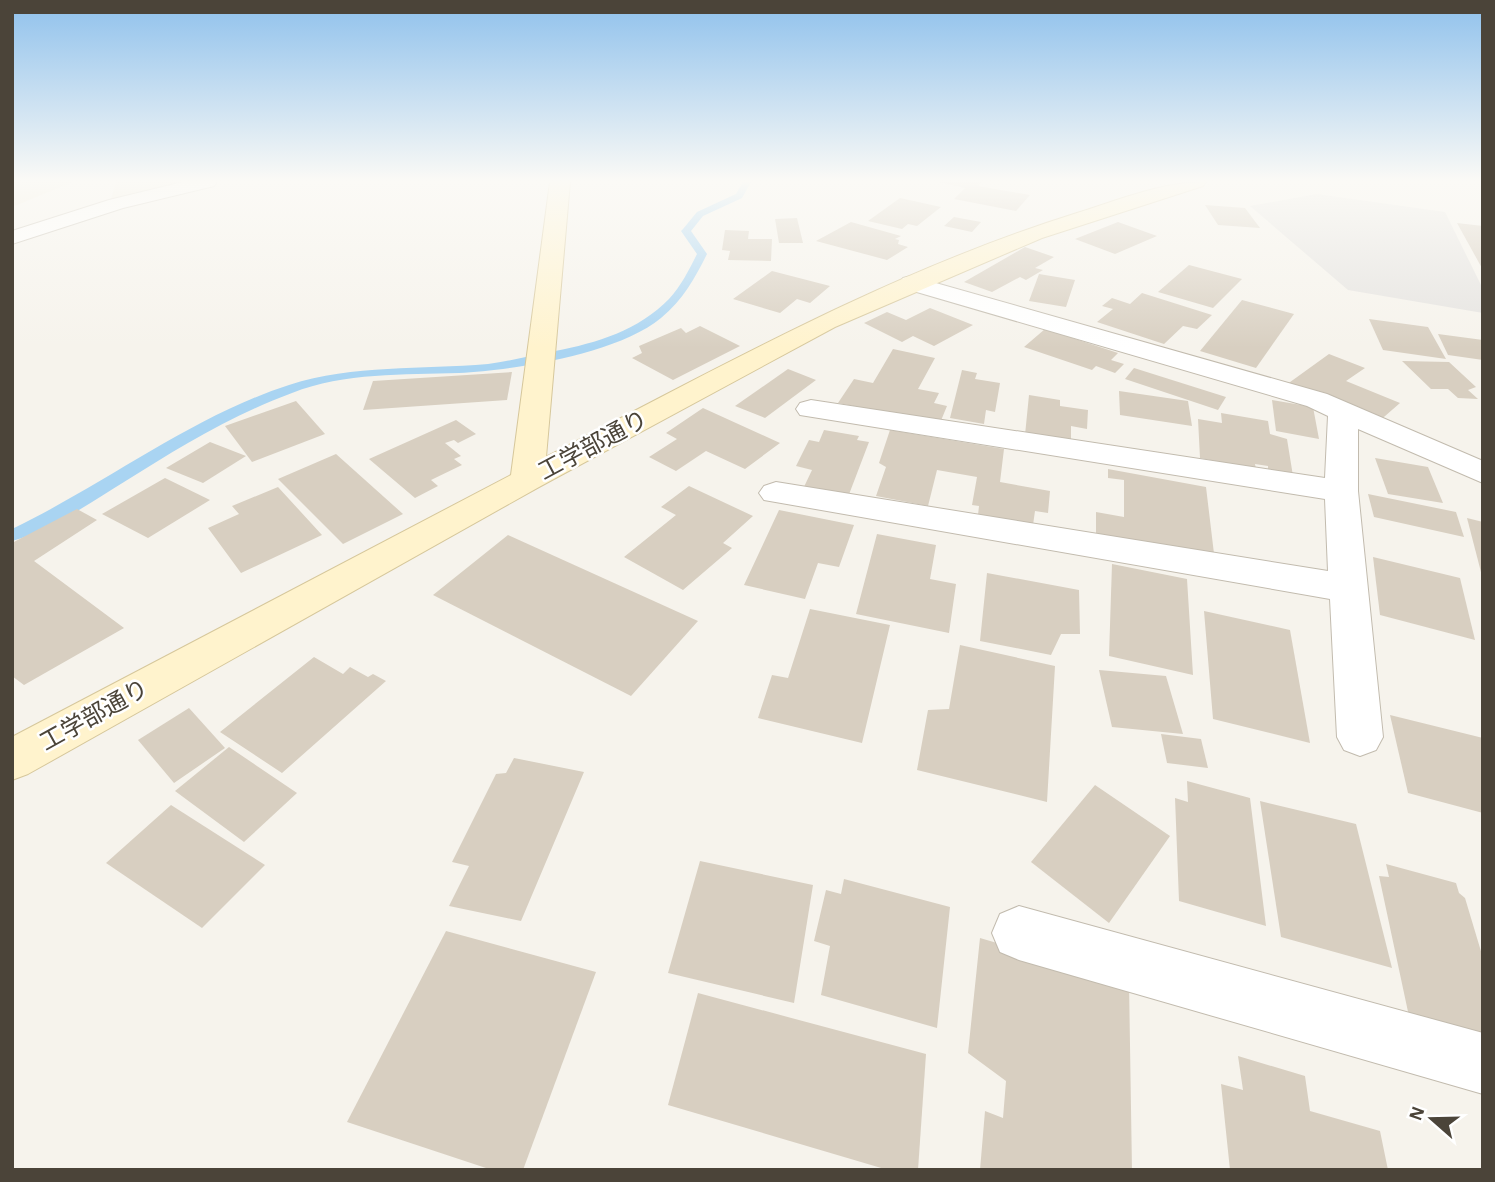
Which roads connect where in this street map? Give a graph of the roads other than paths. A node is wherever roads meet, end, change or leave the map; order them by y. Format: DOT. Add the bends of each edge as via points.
graph roads {
  1 [pos="554,237"];
  2 [pos="1024,237"];
  3 [pos="911,283"];
  4 [pos="811,409"];
  5 [pos="1343,411"];
  6 [pos="1483,472"];
  7 [pos="527,480"];
  8 [pos="1341,491"];
  9 [pos="776,493"];
  10 [pos="1347,589"];
  11 [pos="1360,737"];
  12 [pos="12,760"];
  13 [pos="1019,933"];
  14 [pos="1483,1064"];
  1 -- 7 [label="street"];
  2 -- 3 [label="street, 工学部通り"];
  3 -- 5 [label="street"];
  3 -- 7 [label="street, 工学部通り" via="826,322"];
  4 -- 8 [label="street"];
  5 -- 6 [label="street"];
  5 -- 8 [label="street"];
  7 -- 12 [label="street, 工学部通り"];
  8 -- 10 [label="street"];
  9 -- 10 [label="street"];
  10 -- 11 [label="street"];
  13 -- 14 [label="street"];
}
